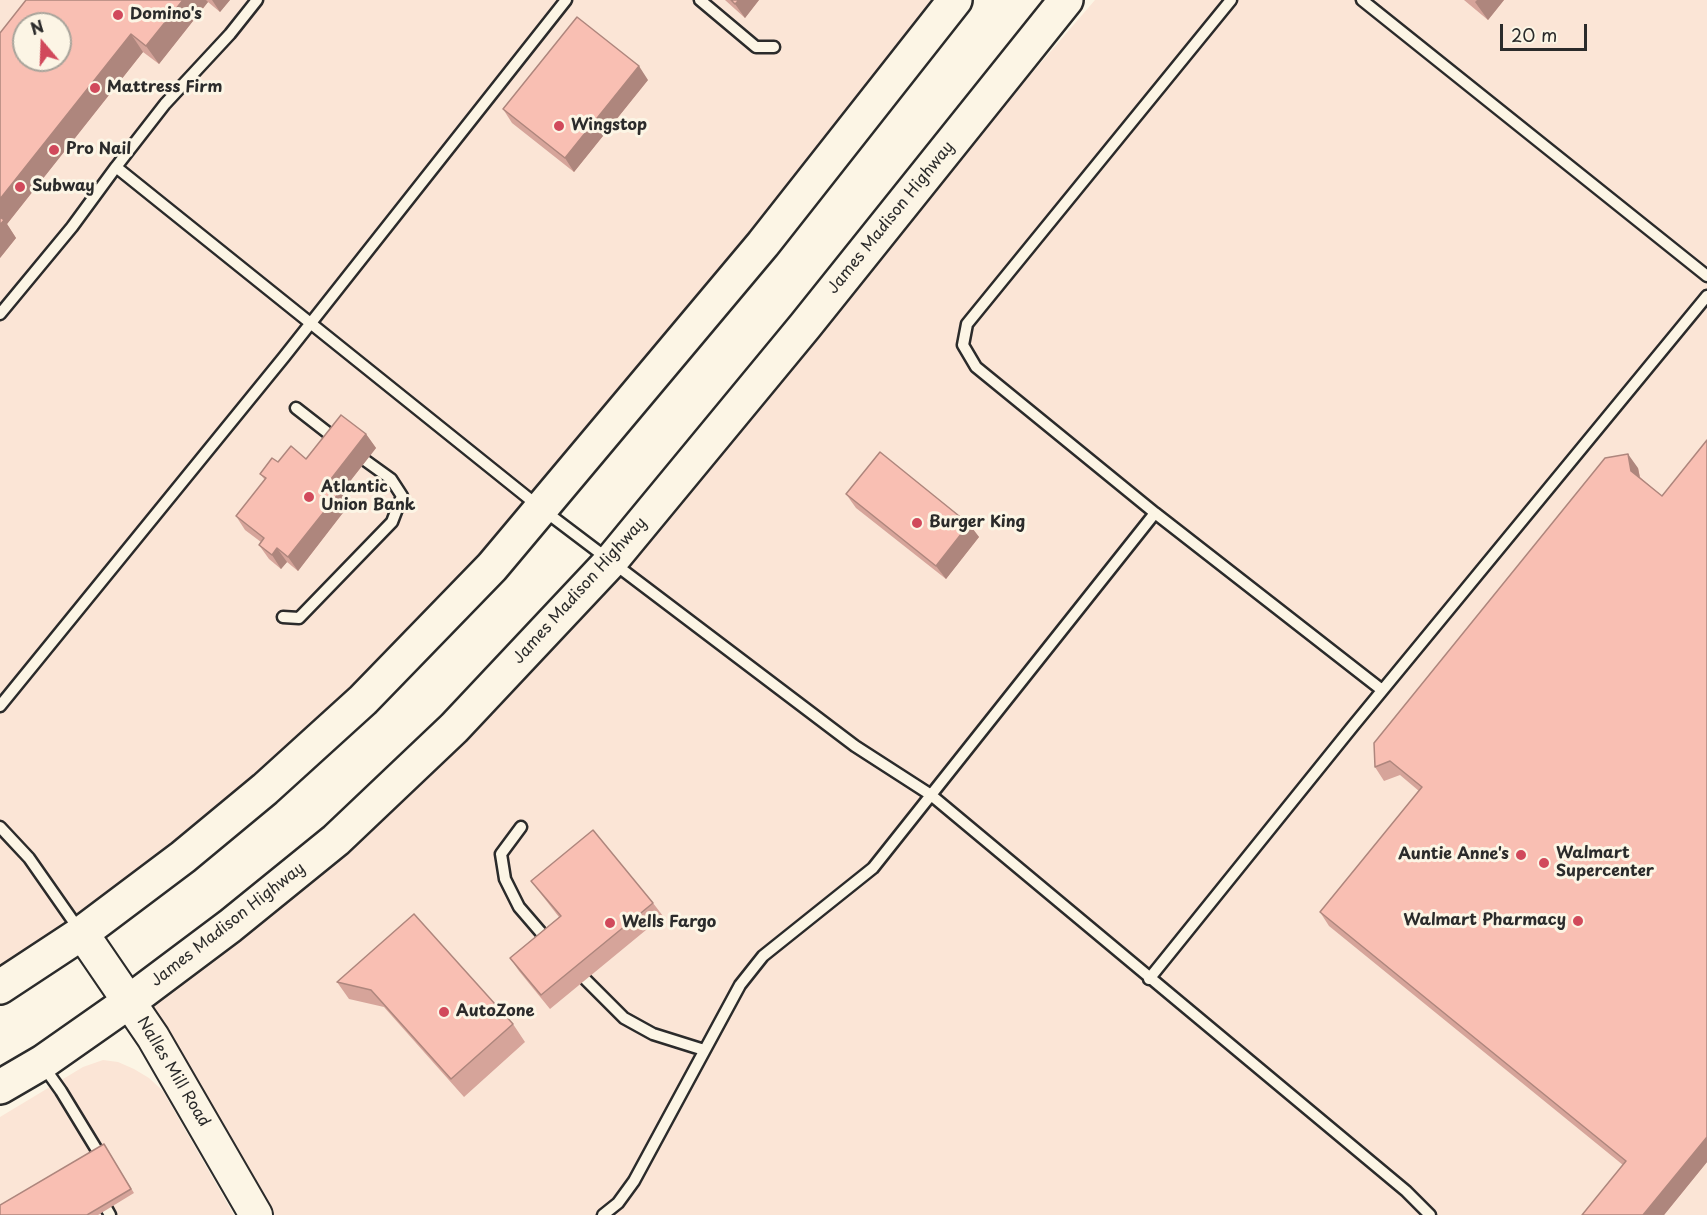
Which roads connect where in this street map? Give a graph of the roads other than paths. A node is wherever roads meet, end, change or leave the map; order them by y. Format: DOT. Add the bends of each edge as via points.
graph roads {
  1 [pos="257,0"];
  2 [pos="566,0"];
  3 [pos="700,0"];
  4 [pos="955,0"];
  5 [pos="1066,0"];
  6 [pos="1231,0"];
  7 [pos="1362,0"];
  8 [pos="774,47"];
  9 [pos="116,167"];
  10 [pos="1707,276"];
  11 [pos="1707,296"];
  12 [pos="0,314"];
  13 [pos="311,323"];
  14 [pos="296,408"];
  15 [pos="340,442"];
  16 [pos="366,461"];
  17 [pos="542,509"];
  18 [pos="1155,513"];
  19 [pos="611,561"];
  20 [pos="283,617"];
  21 [pos="1382,690"];
  22 [pos="0,706"];
  23 [pos="931,795"];
  24 [pos="0,827"];
  25 [pos="521,827"];
  26 [pos="82,933"];
  27 [pos="552,944"];
  28 [pos="1149,979"];
  29 [pos="586,980"];
  30 [pos="0,987"];
  31 [pos="130,1001"];
  32 [pos="704,1050"];
  33 [pos="41,1063"];
  34 [pos="0,1087"];
  35 [pos="107,1168"];
  36 [pos="96,1189"];
  37 [pos="110,1215"];
  38 [pos="256,1215"];
  39 [pos="603,1215"];
  40 [pos="1430,1215"];
  1 -- 9 [label="lane" via="165,104"];
  2 -- 13 [label="lane"];
  3 -- 8 [label="lane" via="756,46"];
  4 -- 17 [label="main road" via="763,244"];
  5 -- 19 [label="main road, James Madison Highway"];
  6 -- 18 [label="lane" via="967,324 963,345 976,367"];
  7 -- 10 [label="lane"];
  9 -- 12 [label="lane"];
  9 -- 13 [label="lane"];
  11 -- 21 [label="lane"];
  13 -- 17 [label="lane"];
  13 -- 22 [label="lane"];
  14 -- 15 [label="lane"];
  16 -- 20 [label="lane" via="391,479 402,496 392,522 299,618"];
  17 -- 19 [label="lane"];
  17 -- 26 [label="main road" via="492,567 363,700 183,857"];
  18 -- 21 [label="lane"];
  18 -- 23 [label="lane"];
  19 -- 23 [label="lane" via="855,746"];
  19 -- 31 [label="main road, James Madison Highway" via="454,728 336,840"];
  21 -- 28 [label="lane"];
  23 -- 28 [label="lane"];
  23 -- 32 [label="lane" via="873,868 764,956 740,985"];
  24 -- 26 [label="lane" via="29,858"];
  25 -- 27 [label="lane" via="501,854 505,879 519,907"];
  26 -- 30 [label="main road"];
  26 -- 31 [label="street, Nalles Mill Road"];
  28 -- 40 [label="lane"];
  29 -- 32 [label="lane" via="624,1018 653,1034"];
  31 -- 33 [label="main road, James Madison Highway"];
  31 -- 38 [label="street, Nalles Mill Road"];
  32 -- 39 [label="lane" via="634,1181"];
  33 -- 34 [label="main road, James Madison Highway"];
  33 -- 35 [label="lane"];
  36 -- 37 [label="lane"];
}
